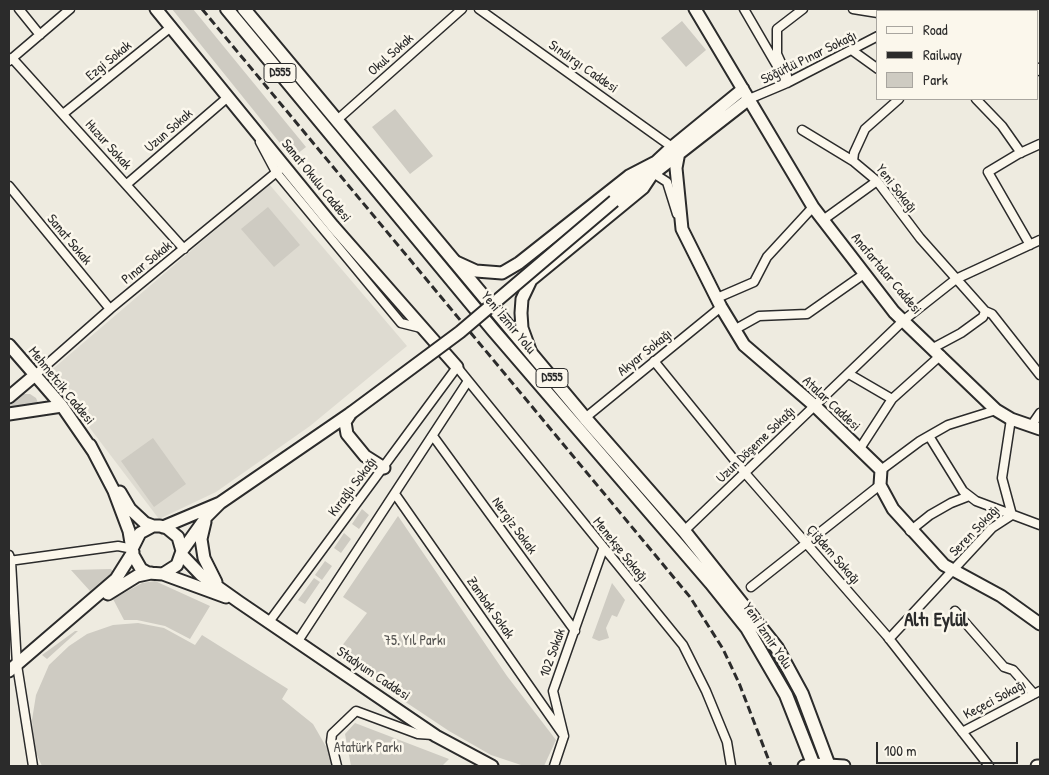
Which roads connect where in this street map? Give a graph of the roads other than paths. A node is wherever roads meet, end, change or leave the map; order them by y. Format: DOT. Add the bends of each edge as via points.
graph roads {
  1 [pos="19,9"];
  2 [pos="70,9"];
  3 [pos="156,9"];
  4 [pos="227,9"];
  5 [pos="244,9"];
  6 [pos="462,9"];
  7 [pos="479,9"];
  8 [pos="695,9"];
  9 [pos="744,9"];
  10 [pos="803,9"];
  11 [pos="853,9"];
  12 [pos="876,13"];
  13 [pos="171,27"];
  14 [pos="40,35"];
  15 [pos="876,37"];
  16 [pos="853,50"];
  17 [pos="11,60"];
  18 [pos="876,67"];
  19 [pos="788,83"];
  20 [pos="743,88"];
  21 [pos="228,97"];
  22 [pos="749,99"];
  23 [pos="897,100"];
  24 [pos="977,100"];
  25 [pos="64,114"];
  26 [pos="332,124"];
  27 [pos="802,130"];
  28 [pos="1040,144"];
  29 [pos="676,149"];
  30 [pos="1021,153"];
  31 [pos="853,161"];
  32 [pos="656,162"];
  33 [pos="280,169"];
  34 [pos="653,173"];
  35 [pos="877,181"];
  36 [pos="127,184"];
  37 [pos="9,186"];
  38 [pos="614,201"];
  39 [pos="813,207"];
  40 [pos="823,220"];
  41 [pos="680,221"];
  42 [pos="1040,240"];
  43 [pos="1030,245"];
  44 [pos="184,249"];
  45 [pos="454,261"];
  46 [pos="519,263"];
  47 [pos="864,274"];
  48 [pos="956,279"];
  49 [pos="531,280"];
  50 [pos="719,302"];
  51 [pos="110,309"];
  52 [pos="985,311"];
  53 [pos="904,320"];
  54 [pos="734,330"];
  55 [pos="9,345"];
  56 [pos="937,352"];
  57 [pos="531,354"];
  58 [pos="654,362"];
  59 [pos="457,367"];
  60 [pos="849,374"];
  61 [pos="35,375"];
  62 [pos="1040,375"];
  63 [pos="468,381"];
  64 [pos="9,397"];
  65 [pos="892,399"];
  66 [pos="62,406"];
  67 [pos="815,406"];
  68 [pos="996,410"];
  69 [pos="351,413"];
  70 [pos="1040,413"];
  71 [pos="9,414"];
  72 [pos="585,418"];
  73 [pos="1011,419"];
  74 [pos="1036,428"];
  75 [pos="433,436"];
  76 [pos="929,436"];
  77 [pos="90,446"];
  78 [pos="859,450"];
  79 [pos="384,468"];
  80 [pos="880,470"];
  81 [pos="746,473"];
  82 [pos="880,485"];
  83 [pos="395,494"];
  84 [pos="969,496"];
  85 [pos="220,503"];
  86 [pos="1012,515"];
  87 [pos="207,516"];
  88 [pos="1040,525"];
  89 [pos="158,526"];
  90 [pos="684,531"];
  91 [pos="910,531"];
  92 [pos="807,544"];
  93 [pos="133,549"];
  94 [pos="603,549"];
  95 [pos="181,552"];
  96 [pos="10,559"];
  97 [pos="954,571"];
  98 [pos="150,574"];
  99 [pos="163,574"];
  100 [pos="751,587"];
  101 [pos="220,588"];
  102 [pos="239,602"];
  103 [pos="955,611"];
  104 [pos="75,616"];
  105 [pos="269,622"];
  106 [pos="1040,624"];
  107 [pos="575,631"];
  108 [pos="12,632"];
  109 [pos="889,639"];
  110 [pos="298,641"];
  111 [pos="13,668"];
  112 [pos="1037,692"];
  113 [pos="962,732"];
  114 [pos="436,736"];
  115 [pos="564,736"];
  116 [pos="33,766"];
  117 [pos="337,766"];
  118 [pos="492,766"];
  119 [pos="554,766"];
  120 [pos="731,766"];
  121 [pos="810,766"];
  122 [pos="829,766"];
  123 [pos="844,766"];
  124 [pos="989,766"];
  1 -- 14 [label="street"];
  2 -- 14 [label="street"];
  3 -- 13 [label="main road, Sanat Okulu Caddesi"];
  4 -- 26 [label="highway, Yeni İzmir Yolu / D555"];
  5 -- 26 [label="highway, Yeni İzmir Yolu / D555"];
  6 -- 26 [label="street, Okul Sokak"];
  7 -- 29 [label="street, Sındırgı Caddesi"];
  8 -- 20 [label="main road, Anafartalar Caddesi"];
  9 -- 19 [label="street"];
  10 -- 19 [label="street" via="778,29 778,54"];
  11 -- 12 [label="street"];
  13 -- 21 [label="main road, Sanat Okulu Caddesi"];
  13 -- 25 [label="street, Ezgi Sokak"];
  14 -- 17 [label="street"];
  15 -- 16 [label="street, Söğütlü Pınar Sokağı"];
  16 -- 18 [label="street"];
  16 -- 19 [label="street, Söğütlü Pınar Sokağı"];
  17 -- 25 [label="street, Huzur Sokak"];
  19 -- 22 [label="street, Söğütlü Pınar Sokağı"];
  20 -- 22 [label="main road, Anafartalar Caddesi"];
  20 -- 29 [label="main road"];
  21 -- 33 [label="main road, Sanat Okulu Caddesi"];
  21 -- 36 [label="street, Uzun Sokak"];
  22 -- 29 [label="main road"];
  22 -- 39 [label="main road, Anafartalar Caddesi"];
  23 -- 31 [label="street" via="865,129"];
  24 -- 30 [label="street" via="1002,126"];
  25 -- 36 [label="street, Huzur Sokak"];
  26 -- 45 [label="highway, Yeni İzmir Yolu / D555"];
  26 -- 121 [label="highway, Yeni İzmir Yolu / D555" via="493,330 747,628 786,695"];
  27 -- 31 [label="street, Yeni Sokağı"];
  28 -- 30 [label="street"];
  29 -- 32 [label="main road"];
  29 -- 34 [label="main road"];
  29 -- 41 [label="main road, Atalar Caddesi"];
  30 -- 43 [label="street" via="988,172"];
  31 -- 35 [label="street, Yeni Sokağı"];
  32 -- 38 [label="main road"];
  32 -- 46 [label="main road" via="629,176 599,198"];
  33 -- 44 [label="street, Pınar Sokak"];
  33 -- 59 [label="main road, Sanat Okulu Caddesi"];
  34 -- 38 [label="main road"];
  34 -- 41 [label="street" via="667,182"];
  34 -- 49 [label="main road" via="643,188"];
  35 -- 40 [label="street"];
  35 -- 48 [label="street, Yeni Sokağı" via="906,222"];
  36 -- 44 [label="street, Huzur Sokak"];
  37 -- 51 [label="street, Sanat Sokak"];
  38 -- 69 [label="main road, bridge" via="465,328"];
  39 -- 40 [label="main road, Anafartalar Caddesi"];
  39 -- 50 [label="street, Akyar Sokağı" via="767,257 754,282"];
  40 -- 47 [label="main road, Anafartalar Caddesi"];
  41 -- 50 [label="main road, Atalar Caddesi"];
  42 -- 43 [label="street, Uzun Döşeme Sokağı"];
  43 -- 48 [label="street, Uzun Döşeme Sokağı"];
  44 -- 51 [label="street, Pınar Sokak"];
  45 -- 46 [label="main road" via="476,271 494,273 502,273"];
  45 -- 57 [label="highway, Yeni İzmir Yolu / D555"];
  46 -- 49 [label="main road" via="516,276 521,281"];
  47 -- 53 [label="main road, Anafartalar Caddesi"];
  47 -- 54 [label="street" via="807,314 759,316"];
  48 -- 52 [label="street, Yeni Sokağı"];
  48 -- 53 [label="street, Uzun Döşeme Sokağı"];
  49 -- 57 [label="main road" via="522,299 521,313 522,328"];
  50 -- 54 [label="main road, Atalar Caddesi"];
  50 -- 58 [label="street, Akyar Sokağı"];
  51 -- 61 [label="street, Pınar Sokak"];
  52 -- 56 [label="street" via="983,317"];
  52 -- 62 [label="street, Yeni Sokağı" via="992,314"];
  53 -- 56 [label="main road, Anafartalar Caddesi"];
  53 -- 60 [label="street, Uzun Döşeme Sokağı"];
  54 -- 67 [label="main road, Atalar Caddesi" via="748,351"];
  55 -- 61 [label="main road, Mehmetcik Caddesi"];
  56 -- 65 [label="street"];
  56 -- 68 [label="main road, Anafartalar Caddesi"];
  57 -- 72 [label="highway, Yeni İzmir Yolu / D555"];
  58 -- 72 [label="street, Akyar Sokağı"];
  58 -- 81 [label="street, Çiğdem Sokağı"];
  59 -- 63 [label="street, Menekşe Sokağı"];
  59 -- 79 [label="street, Kırağlı Sokağı"];
  60 -- 65 [label="street"];
  60 -- 67 [label="street, Uzun Döşeme Sokağı"];
  61 -- 64 [label="main road"];
  61 -- 66 [label="main road, Mehmetcik Caddesi"];
  63 -- 75 [label="street"];
  63 -- 94 [label="street, Menekşe Sokağı"];
  65 -- 78 [label="street"];
  66 -- 71 [label="main road"];
  66 -- 77 [label="main road, Mehmetcik Caddesi"];
  67 -- 78 [label="main road, Atalar Caddesi"];
  67 -- 81 [label="street, Uzun Döşeme Sokağı"];
  68 -- 73 [label="main road, Anafartalar Caddesi"];
  68 -- 76 [label="street" via="948,425"];
  69 -- 79 [label="main road" via="345,422 347,434 365,456"];
  69 -- 85 [label="main road"];
  70 -- 74 [label="street"];
  72 -- 90 [label="highway, Yeni İzmir Yolu / D555"];
  73 -- 74 [label="main road, Anafartalar Caddesi"];
  73 -- 86 [label="street, Seren Sokağı" via="1002,478"];
  75 -- 83 [label="street"];
  75 -- 107 [label="street, Nergiz Sokak"];
  76 -- 80 [label="street"];
  76 -- 84 [label="street"];
  77 -- 89 [label="main road" via="130,509 145,523"];
  77 -- 93 [label="main road" via="114,492"];
  78 -- 80 [label="main road, Atalar Caddesi"];
  79 -- 105 [label="street, Kırağlı Sokağı"];
  80 -- 82 [label="main road"];
  81 -- 90 [label="street, Uzun Döşeme Sokağı"];
  81 -- 92 [label="street, Çiğdem Sokağı"];
  82 -- 91 [label="main road" via="892,509"];
  82 -- 92 [label="street"];
  83 -- 110 [label="street"];
  83 -- 115 [label="street, Zambak Sokak"];
  84 -- 86 [label="street"];
  84 -- 91 [label="street" via="930,514"];
  85 -- 87 [label="main road"];
  85 -- 89 [label="main road"];
  86 -- 88 [label="street"];
  86 -- 97 [label="street, Seren Sokağı" via="992,528"];
  87 -- 95 [label="main road"];
  87 -- 101 [label="main road" via="202,539 203,556"];
  89 -- 93 [label="main road" via="140,533"];
  89 -- 95 [label="main road" via="178,537"];
  90 -- 122 [label="highway, Yeni İzmir Yolu / D555" via="777,648 802,694"];
  91 -- 97 [label="main road" via="944,566"];
  92 -- 100 [label="street"];
  92 -- 109 [label="street, Çiğdem Sokağı"];
  93 -- 96 [label="street" via="118,546"];
  93 -- 98 [label="main road" via="136,562"];
  93 -- 104 [label="main road" via="116,579"];
  94 -- 107 [label="street, 102 Sokak"];
  94 -- 120 [label="street, Menekşe Sokağı" via="683,645 727,742"];
  95 -- 99 [label="main road" via="177,565"];
  95 -- 101 [label="main road" via="201,575"];
  96 -- 108 [label="street"];
  97 -- 106 [label="main road" via="1002,596"];
  97 -- 109 [label="street, Seren Sokağı"];
  98 -- 99 [label="main road"];
  98 -- 104 [label="main road" via="137,576"];
  99 -- 102 [label="main road"];
  101 -- 102 [label="main road"];
  102 -- 105 [label="main road, Stadyum Caddesi"];
  103 -- 112 [label="street" via="1004,667 1013,670"];
  104 -- 111 [label="main road"];
  105 -- 110 [label="main road, Stadyum Caddesi"];
  107 -- 115 [label="street, 102 Sokak" via="553,691"];
  108 -- 111 [label="street"];
  109 -- 113 [label="street, Çiğdem Sokağı"];
  110 -- 114 [label="main road, Stadyum Caddesi"];
  111 -- 116 [label="street"];
  112 -- 113 [label="street, Keçeci Sokağı"];
  113 -- 124 [label="street, Çiğdem Sokağı"];
  114 -- 117 [label="street" via="418,734 356,711 332,734"];
  114 -- 118 [label="main road, Stadyum Caddesi"];
  115 -- 119 [label="street"];
  121 -- 122 [label="main road"];
  122 -- 123 [label="main road"];
}
